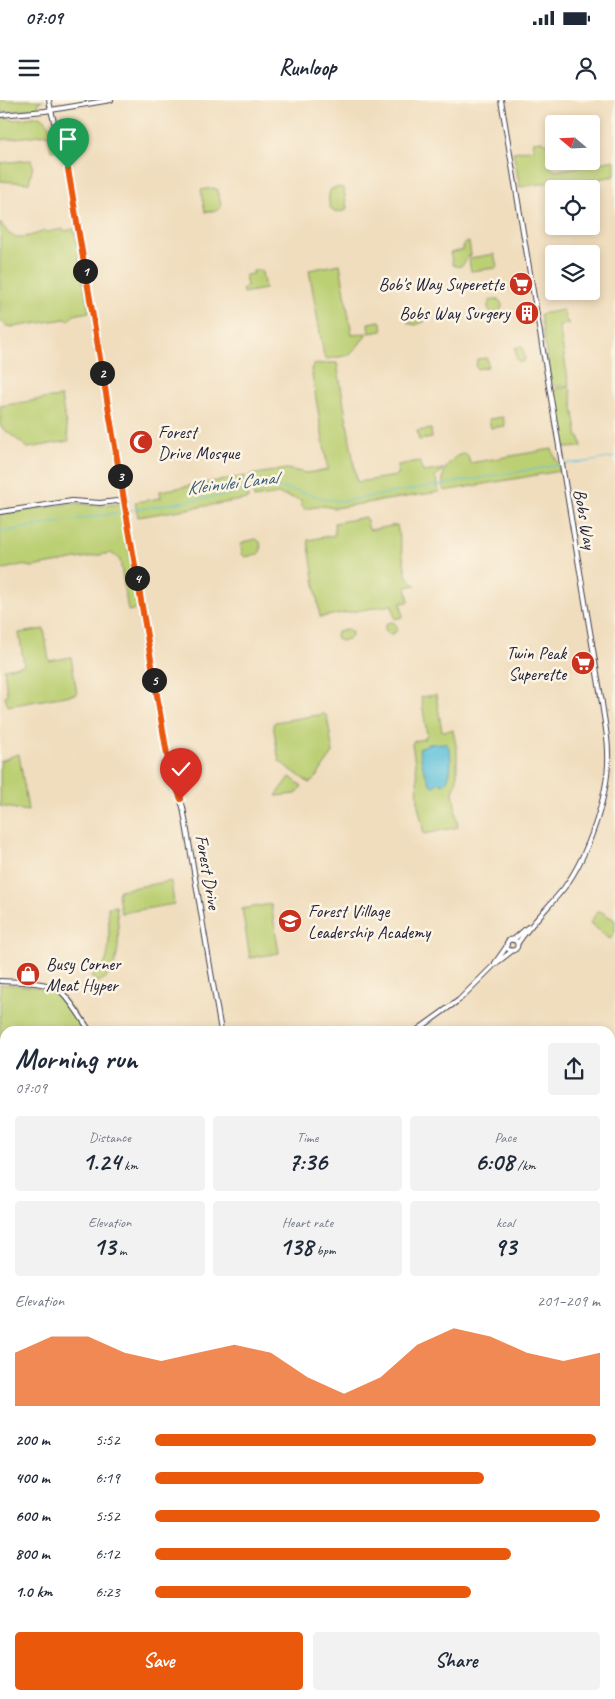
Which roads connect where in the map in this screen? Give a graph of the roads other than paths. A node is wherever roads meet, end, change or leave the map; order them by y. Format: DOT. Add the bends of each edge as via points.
graph roads {
  1 [pos="49,100"];
  2 [pos="111,100"];
  3 [pos="501,100"];
  4 [pos="51,110"];
  5 [pos="0,115"];
  6 [pos="125,500"];
  7 [pos="0,512"];
  8 [pos="532,924"];
  9 [pos="513,940"];
  10 [pos="518,943"];
  11 [pos="507,946"];
  12 [pos="512,951"];
  13 [pos="494,965"];
  14 [pos="0,981"];
  15 [pos="86,1026"];
  16 [pos="220,1026"];
  17 [pos="423,1026"];
  1 -- 4 [label="street, Forest Drive"];
  2 -- 4 [label="street"];
  3 -- 8 [label="street, Bobs Way" via="607,733 608,761 603,794 588,842 563,889"];
  4 -- 5 [label="street"];
  4 -- 6 [label="street, Forest Drive" via="68,169"];
  6 -- 7 [label="street" via="100,503 72,501"];
  6 -- 16 [label="street, Forest Drive" via="170,772 183,807"];
  8 -- 9 [label="street, Bobs Way"];
  8 -- 10 [label="street, Bobs Way"];
  9 -- 10 [label="street"];
  9 -- 11 [label="street"];
  10 -- 12 [label="street"];
  11 -- 12 [label="street"];
  11 -- 13 [label="street"];
  12 -- 13 [label="street"];
  13 -- 17 [label="street" via="459,1000"];
  14 -- 15 [label="street" via="46,985 58,990"];
}
